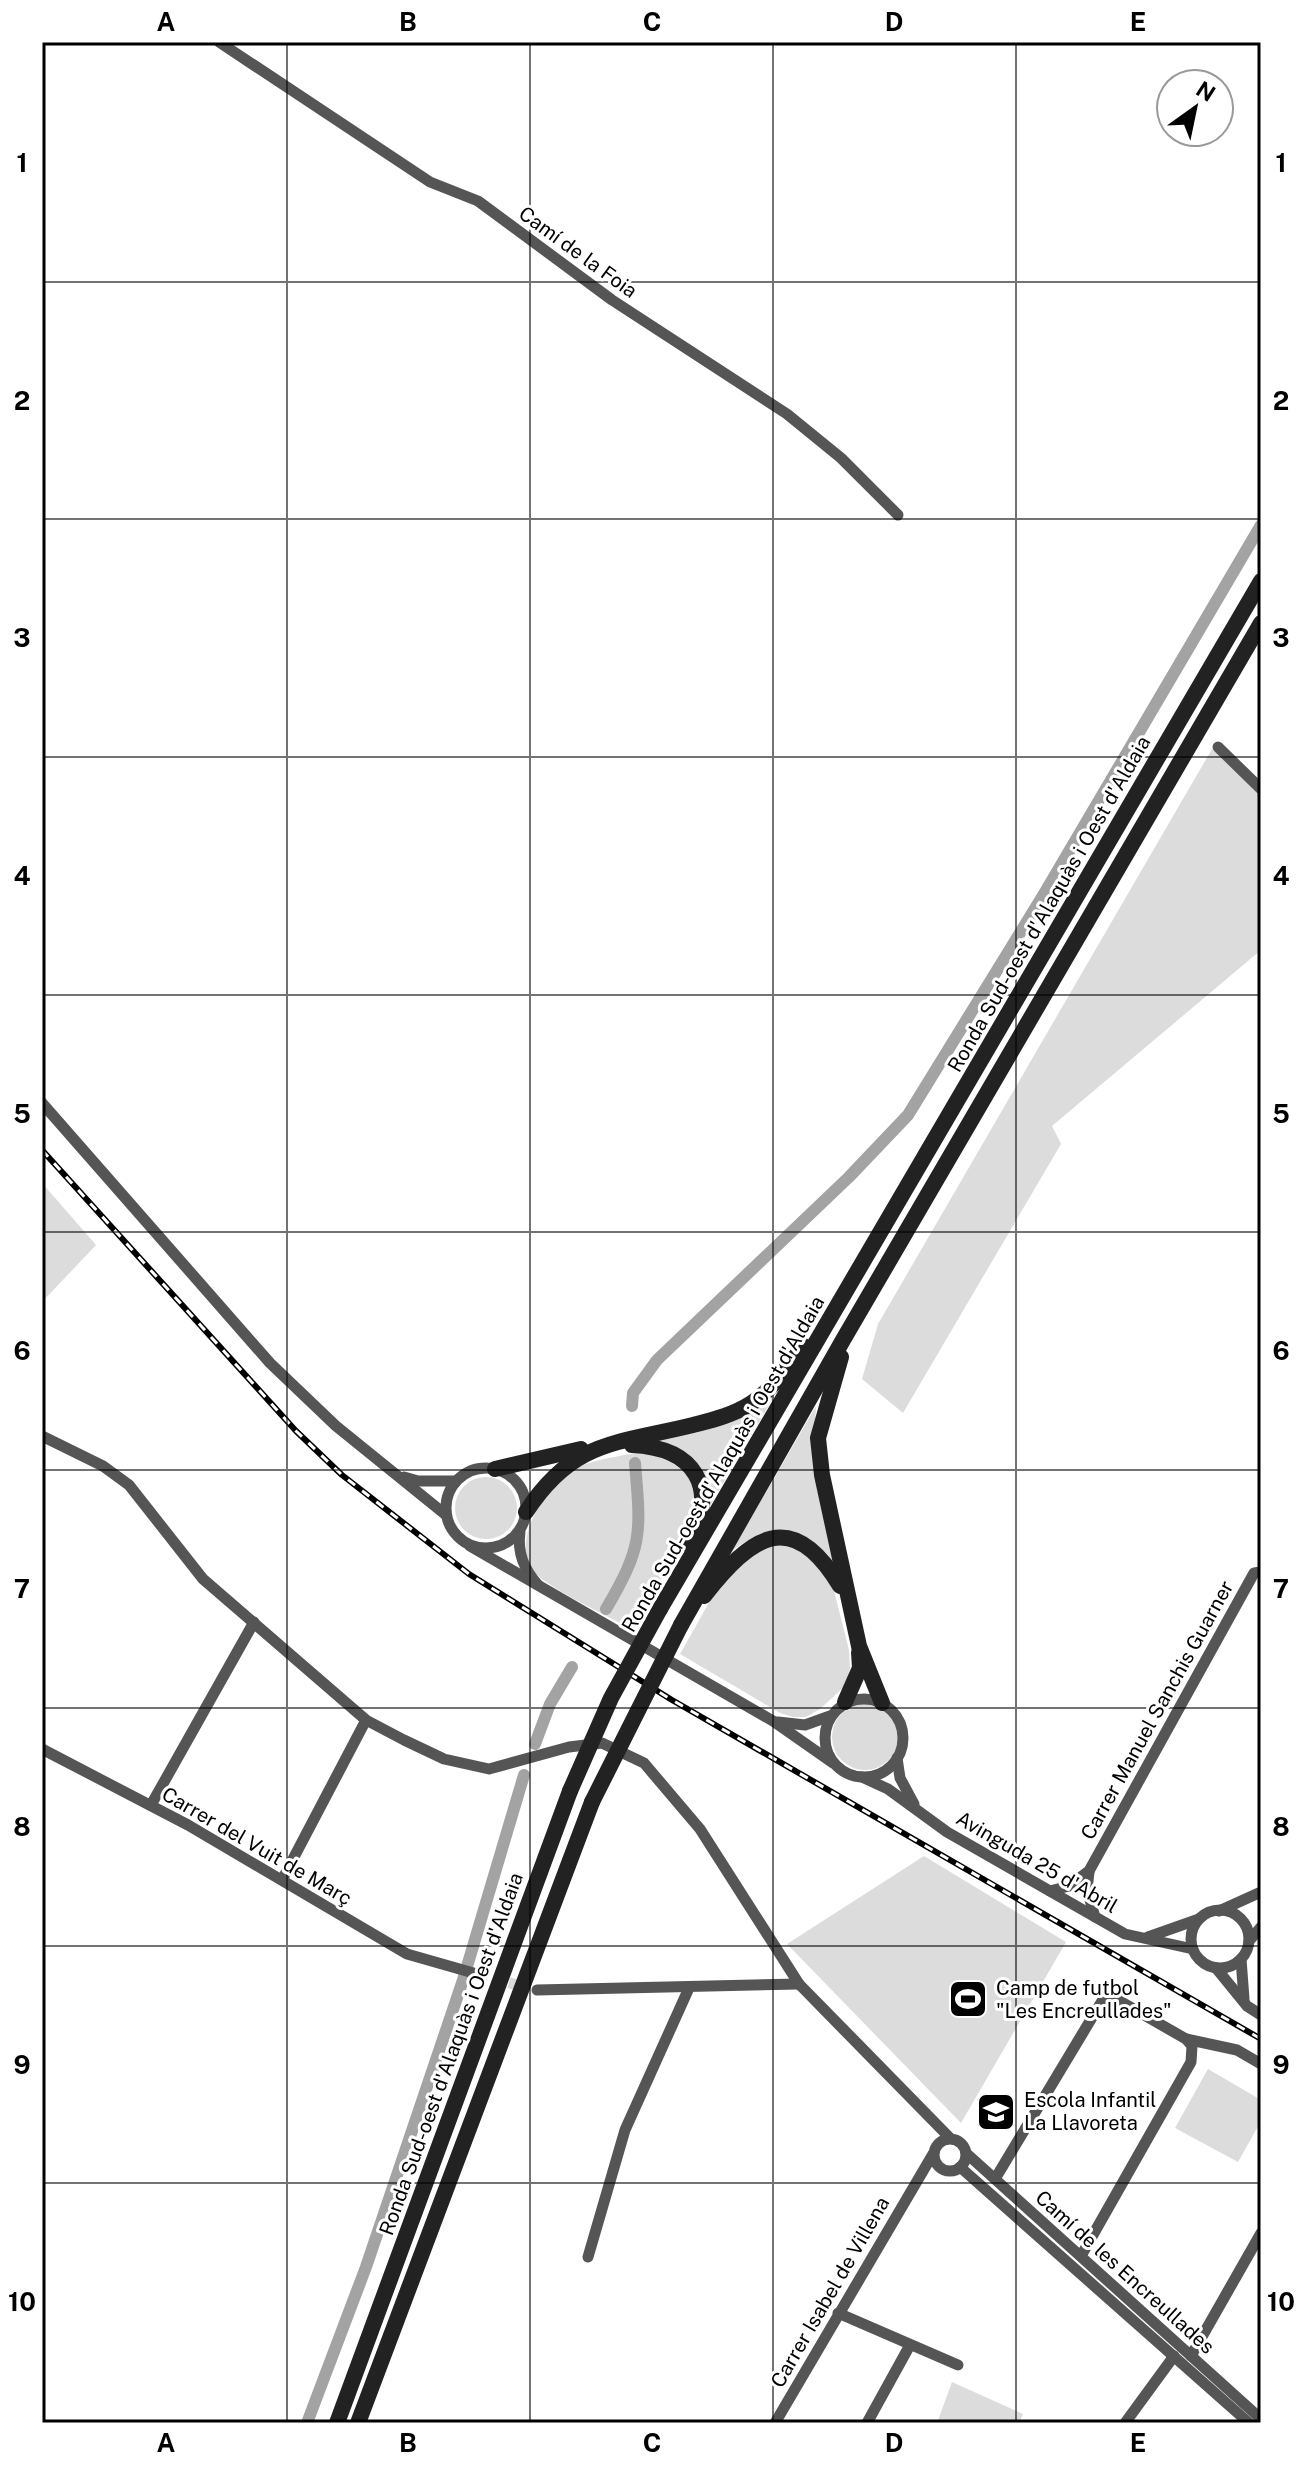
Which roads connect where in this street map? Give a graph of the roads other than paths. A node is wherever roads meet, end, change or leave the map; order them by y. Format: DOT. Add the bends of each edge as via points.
graph roads {
  1 [pos="219,42"];
  2 [pos="898,515"];
  3 [pos="1261,581"];
  4 [pos="1261,623"];
  5 [pos="1218,747"];
  6 [pos="1261,789"];
  7 [pos="42,1103"];
  8 [pos="824,1330"];
  9 [pos="843,1340"];
  10 [pos="42,1436"];
  11 [pos="614,1444"];
  12 [pos="595,1449"];
  13 [pos="495,1469"];
  14 [pos="392,1472"];
  15 [pos="456,1481"];
  16 [pos="526,1512"];
  17 [pos="446,1515"];
  18 [pos="521,1529"];
  19 [pos="470,1546"];
  20 [pos="1261,1572"];
  21 [pos="544,1591"];
  22 [pos="847,1597"];
  23 [pos="660,1609"];
  24 [pos="254,1622"];
  25 [pos="681,1625"];
  26 [pos="859,1646"];
  27 [pos="845,1702"];
  28 [pos="882,1703"];
  29 [pos="830,1716"];
  30 [pos="366,1720"];
  31 [pos="773,1721"];
  32 [pos="42,1749"];
  33 [pos="897,1758"];
  34 [pos="833,1763"];
  35 [pos="862,1777"];
  36 [pos="151,1805"];
  37 [pos="917,1807"];
  38 [pos="1089,1871"];
  39 [pos="282,1880"];
  40 [pos="1050,1891"];
  41 [pos="1261,1892"];
  42 [pos="1219,1911"];
  43 [pos="1095,1917"];
  44 [pos="1200,1919"];
  45 [pos="1261,1927"];
  46 [pos="1143,1939"];
  47 [pos="1249,1941"];
  48 [pos="1193,1949"];
  49 [pos="1241,1959"];
  50 [pos="1216,1968"];
  51 [pos="477,1974"];
  52 [pos="799,1984"];
  53 [pos="689,1988"];
  54 [pos="537,1990"];
  55 [pos="1247,2006"];
  56 [pos="1261,2015"];
  57 [pos="1186,2039"];
  58 [pos="1261,2064"];
  59 [pos="928,2119"];
  60 [pos="950,2138"];
  61 [pos="934,2151"];
  62 [pos="966,2153"];
  63 [pos="955,2169"];
  64 [pos="995,2179"];
  65 [pos="917,2180"];
  66 [pos="1261,2233"];
  67 [pos="1081,2256"];
  68 [pos="588,2257"];
  69 [pos="838,2313"];
  70 [pos="910,2345"];
  71 [pos="1174,2356"];
  72 [pos="1191,2356"];
  73 [pos="958,2365"];
  74 [pos="1261,2419"];
  75 [pos="337,2423"];
  76 [pos="358,2423"];
  77 [pos="775,2423"];
  78 [pos="867,2423"];
  79 [pos="1125,2423"];
  80 [pos="1249,2423"];
  1 -- 2 [label="street, Camí de la Foia" via="430,182 478,201 612,300 787,414"];
  3 -- 8 [label="main road, Ronda Sud-oest d'Alaquàs i Oest d'Aldaia"];
  4 -- 9 [label="main road, Ronda Sud-oest d'Alaquàs i Oest d'Aldaia"];
  5 -- 6 [label="street"];
  7 -- 14 [label="street" via="270,1363"];
  8 -- 11 [label="main road" via="751,1404 718,1418"];
  8 -- 23 [label="main road, Ronda Sud-oest d'Alaquàs i Oest d'Aldaia"];
  9 -- 22 [label="main road" via="818,1438"];
  9 -- 25 [label="main road, Ronda Sud-oest d'Alaquàs i Oest d'Aldaia"];
  10 -- 24 [label="street" via="129,1485 203,1579"];
  11 -- 12 [label="main road"];
  11 -- 23 [label="main road" via="669,1450 687,1462 700,1482 699,1522"];
  12 -- 13 [label="main road"];
  12 -- 16 [label="main road" via="551,1476"];
  13 -- 15 [label="street" via="474,1469"];
  13 -- 16 [label="street" via="515,1480"];
  14 -- 15 [label="street" via="418,1481"];
  14 -- 17 [label="street"];
  15 -- 17 [label="street"];
  16 -- 18 [label="street"];
  17 -- 19 [label="street" via="454,1534"];
  18 -- 19 [label="street" via="499,1547"];
  18 -- 21 [label="street" via="524,1567"];
  19 -- 21 [label="street"];
  20 -- 38 [label="street, Carrer Manuel Sanchis Guarner" via="1254,1573"];
  21 -- 31 [label="street"];
  22 -- 25 [label="main road" via="816,1551 790,1539 769,1539 740,1552"];
  22 -- 26 [label="main road"];
  23 -- 75 [label="main road, Ronda Sud-oest d'Alaquàs i Oest d'Aldaia, bridge" via="611,1698 570,1791"];
  24 -- 30 [label="street"];
  24 -- 36 [label="street"];
  25 -- 76 [label="main road, Ronda Sud-oest d'Alaquàs i Oest d'Aldaia, bridge" via="592,1802"];
  26 -- 27 [label="main road" via="860,1668"];
  26 -- 28 [label="main road"];
  27 -- 28 [label="street" via="857,1698"];
  27 -- 29 [label="street"];
  28 -- 33 [label="street" via="892,1710 903,1734"];
  29 -- 31 [label="street" via="805,1725"];
  29 -- 34 [label="street" via="824,1740"];
  30 -- 39 [label="street"];
  30 -- 52 [label="street" via="444,1759 489,1769 602,1743 644,1763 697,1824"];
  31 -- 34 [label="street"];
  32 -- 36 [label="street, Carrer del Vuit de Març"];
  33 -- 35 [label="street" via="882,1772"];
  33 -- 37 [label="street, Avinguda 25 d'Abril" via="900,1778"];
  34 -- 35 [label="street"];
  35 -- 37 [label="street, Avinguda 25 d'Abril"];
  36 -- 39 [label="street, Carrer del Vuit de Març"];
  37 -- 40 [label="street, Avinguda 25 d'Abril" via="947,1832"];
  38 -- 40 [label="street, Carrer Manuel Sanchis Guarner" via="1069,1886"];
  38 -- 43 [label="street, Carrer Manuel Sanchis Guarner" via="1087,1890"];
  39 -- 51 [label="street, Carrer del Vuit de Març" via="407,1954"];
  40 -- 43 [label="street, Avinguda 25 d'Abril"];
  41 -- 42 [label="street"];
  42 -- 44 [label="street"];
  42 -- 47 [label="street" via="1241,1919"];
  43 -- 46 [label="street, Avinguda 25 d'Abril"];
  44 -- 46 [label="street"];
  44 -- 48 [label="street" via="1193,1930"];
  45 -- 47 [label="street"];
  46 -- 48 [label="street, Avinguda 25 d'Abril"];
  47 -- 49 [label="street"];
  48 -- 50 [label="street" via="1202,1962"];
  49 -- 50 [label="street"];
  49 -- 55 [label="street"];
  50 -- 55 [label="street"];
  52 -- 53 [label="street"];
  52 -- 59 [label="street"];
  53 -- 54 [label="street"];
  53 -- 68 [label="street" via="625,2130"];
  55 -- 56 [label="street"];
  57 -- 58 [label="street" via="1237,2050"];
  57 -- 64 [label="street" via="1118,2000 1102,2001"];
  57 -- 67 [label="street" via="1192,2046 1191,2062"];
  59 -- 60 [label="street"];
  59 -- 61 [label="street"];
  60 -- 61 [label="street" via="941,2140"];
  60 -- 62 [label="street"];
  61 -- 63 [label="street" via="936,2164"];
  61 -- 65 [label="street, Carrer Isabel de Villena"];
  62 -- 63 [label="street"];
  62 -- 64 [label="street, Camí de les Encreullades"];
  63 -- 65 [label="street"];
  63 -- 71 [label="street, Camí de les Encreullades"];
  64 -- 67 [label="street, Camí de les Encreullades"];
  65 -- 69 [label="street, Carrer Isabel de Villena"];
  66 -- 72 [label="street"];
  67 -- 72 [label="street, Camí de les Encreullades"];
  69 -- 70 [label="street"];
  69 -- 77 [label="street, Carrer Isabel de Villena"];
  70 -- 73 [label="street"];
  70 -- 78 [label="street"];
  71 -- 79 [label="street"];
  71 -- 80 [label="street, Camí de les Encreullades"];
  72 -- 74 [label="street, Camí de les Encreullades"];
}
